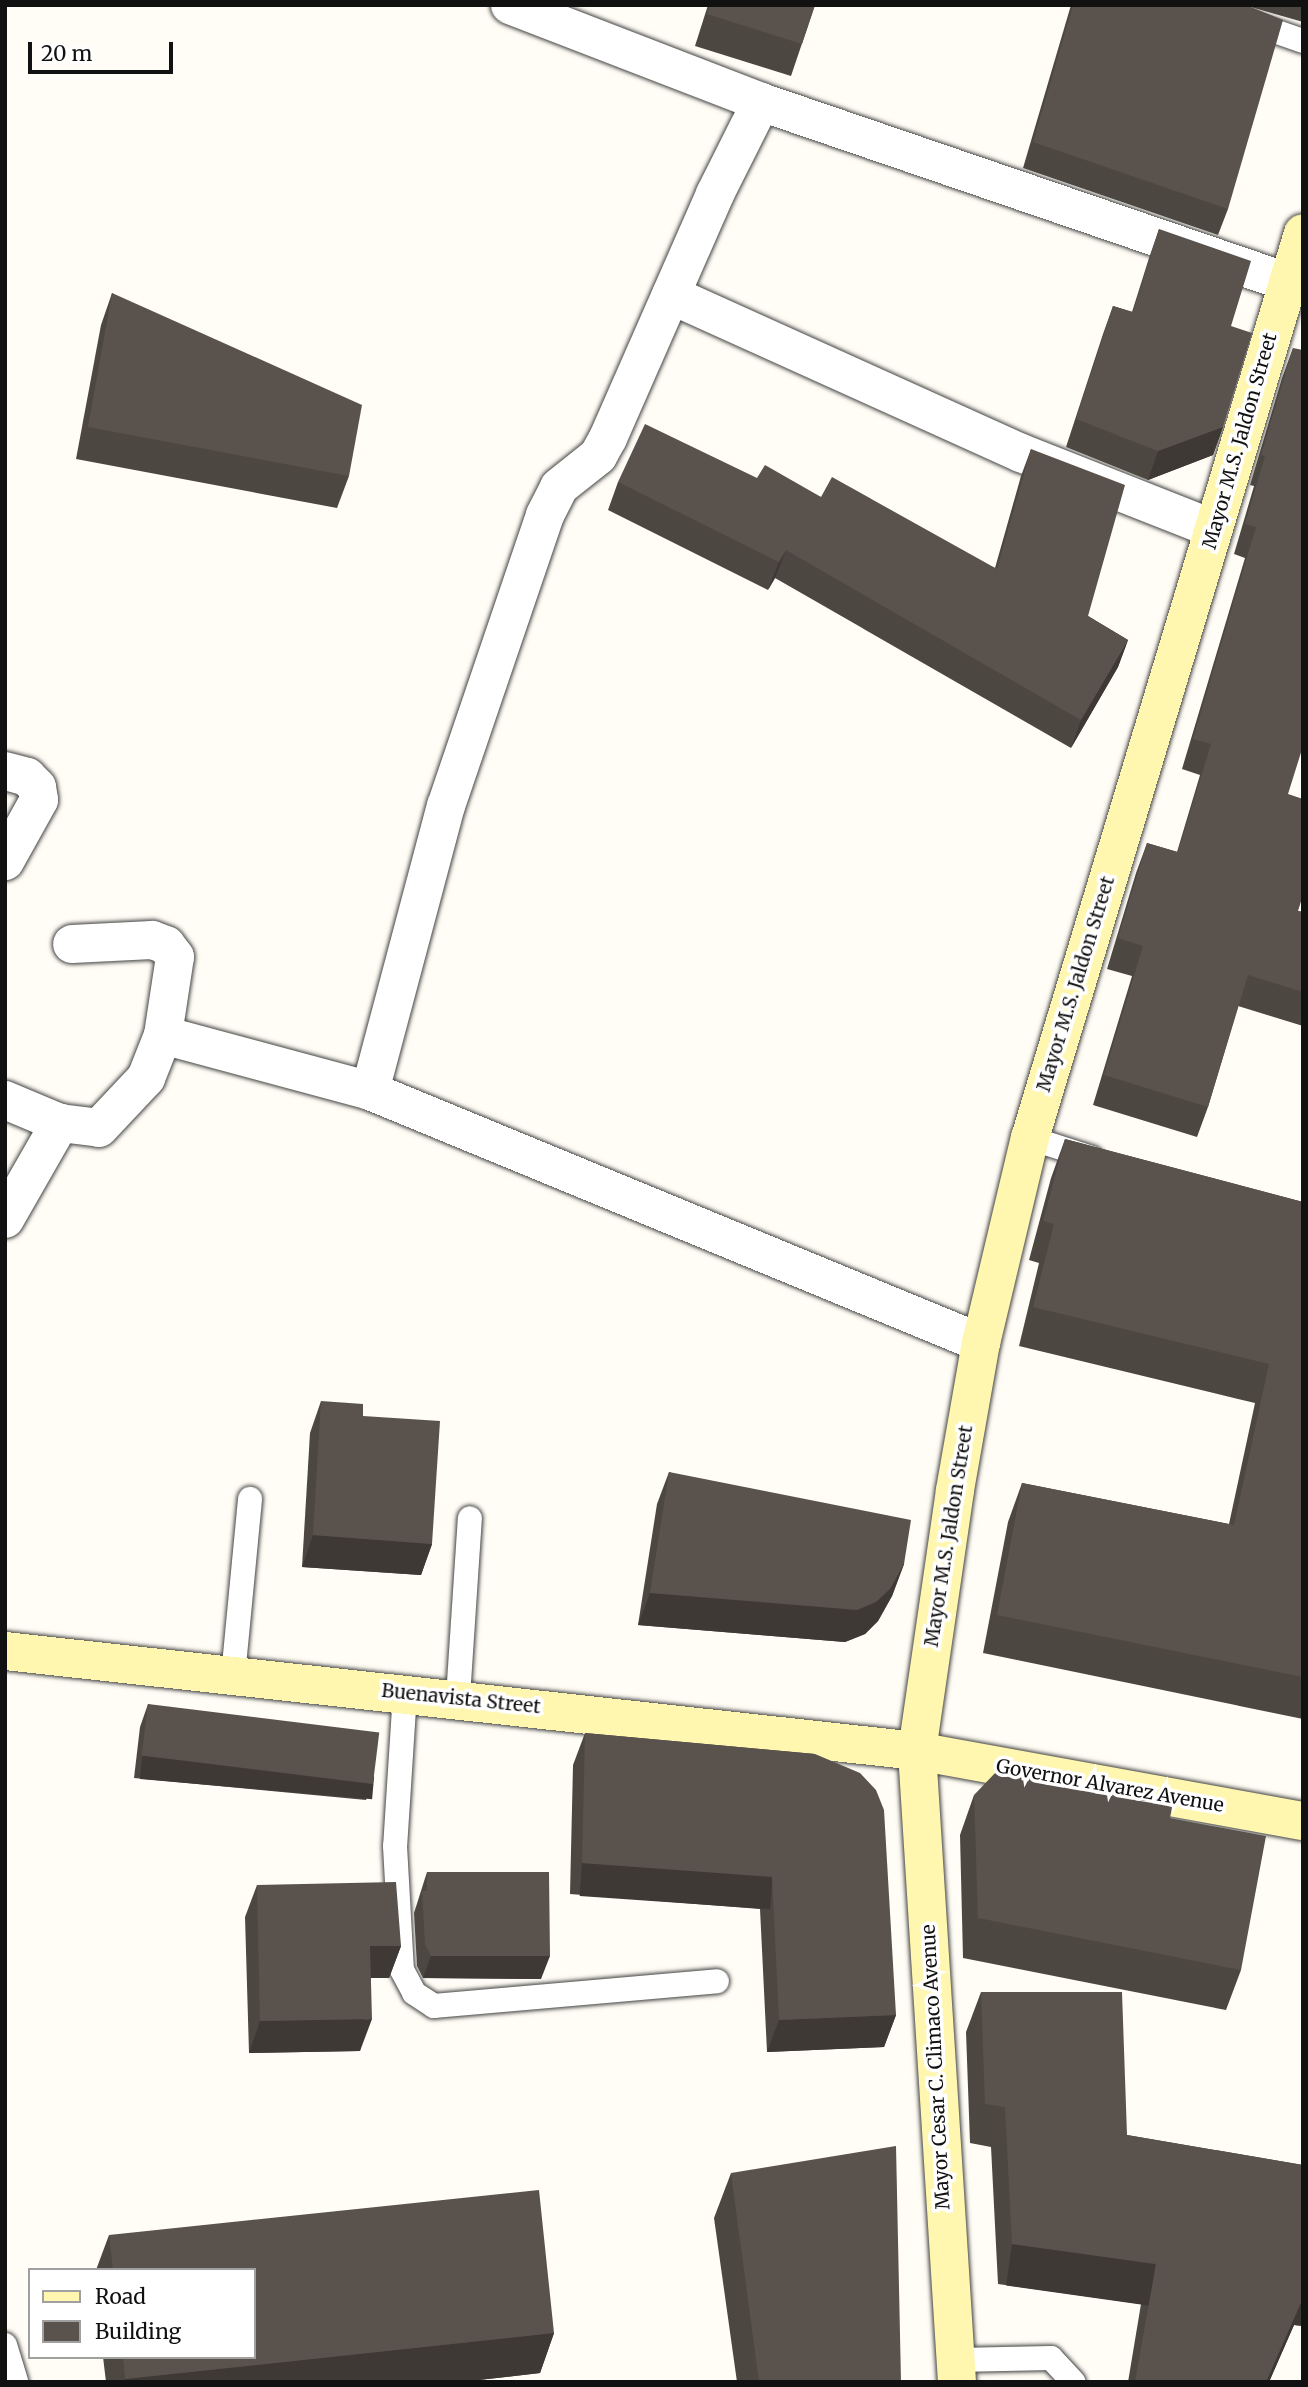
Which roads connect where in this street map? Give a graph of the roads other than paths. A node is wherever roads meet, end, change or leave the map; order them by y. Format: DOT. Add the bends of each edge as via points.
graph roads {
  1 [pos="510,5"];
  2 [pos="1232,5"];
  3 [pos="1303,41"];
  4 [pos="761,102"];
  5 [pos="1303,233"];
  6 [pos="1287,282"];
  7 [pos="671,295"];
  8 [pos="1266,350"];
  9 [pos="1303,362"];
  10 [pos="1214,529"];
  11 [pos="5,771"];
  12 [pos="5,861"];
  13 [pos="72,944"];
  14 [pos="163,1035"];
  15 [pos="370,1091"];
  16 [pos="5,1100"];
  17 [pos="60,1123"];
  18 [pos="1030,1138"];
  19 [pos="1114,1165"];
  20 [pos="5,1219"];
  21 [pos="981,1343"];
  22 [pos="250,1499"];
  23 [pos="470,1518"];
  24 [pos="5,1651"];
  25 [pos="233,1676"];
  26 [pos="405,1693"];
  27 [pos="458,1697"];
  28 [pos="917,1751"];
  29 [pos="1303,1821"];
  30 [pos="717,1980"];
  31 [pos="5,2345"];
  32 [pos="957,2371"];
  33 [pos="16,2382"];
  34 [pos="1073,2382"];
  1 -- 4 [label="street"];
  2 -- 3 [label="lane" via="1234,17"];
  4 -- 6 [label="street"];
  4 -- 7 [label="street"];
  5 -- 6 [label="main road, Mayor M.S. Jaldon Street"];
  6 -- 8 [label="main road, Mayor M.S. Jaldon Street"];
  7 -- 10 [label="street" via="1020,453"];
  7 -- 15 [label="street" via="603,447 559,487 545,515 446,806"];
  8 -- 9 [label="street"];
  8 -- 10 [label="main road, Mayor M.S. Jaldon Street"];
  10 -- 18 [label="main road, Mayor M.S. Jaldon Street"];
  11 -- 12 [label="street" via="27,777 37,787 39,800"];
  13 -- 14 [label="street" via="152,940 166,945 175,957"];
  14 -- 15 [label="street"];
  14 -- 17 [label="street" via="146,1078 99,1128"];
  15 -- 21 [label="street"];
  16 -- 17 [label="street"];
  17 -- 20 [label="street"];
  18 -- 19 [label="lane"];
  18 -- 21 [label="main road, Mayor M.S. Jaldon Street"];
  21 -- 28 [label="main road, Mayor M.S. Jaldon Street"];
  22 -- 25 [label="lane"];
  23 -- 27 [label="lane"];
  24 -- 25 [label="main road, Buenavista Street"];
  25 -- 26 [label="main road, Buenavista Street"];
  26 -- 27 [label="main road, Buenavista Street"];
  26 -- 30 [label="lane" via="395,1846 402,1970 414,1993 433,2006"];
  27 -- 28 [label="main road, Buenavista Street"];
  28 -- 29 [label="main road, Governor Alvarez Avenue"];
  28 -- 32 [label="main road, Mayor Cesar C. Climaco Avenue"];
  31 -- 33 [label="lane"];
  32 -- 34 [label="lane" via="1051,2358"];
}
